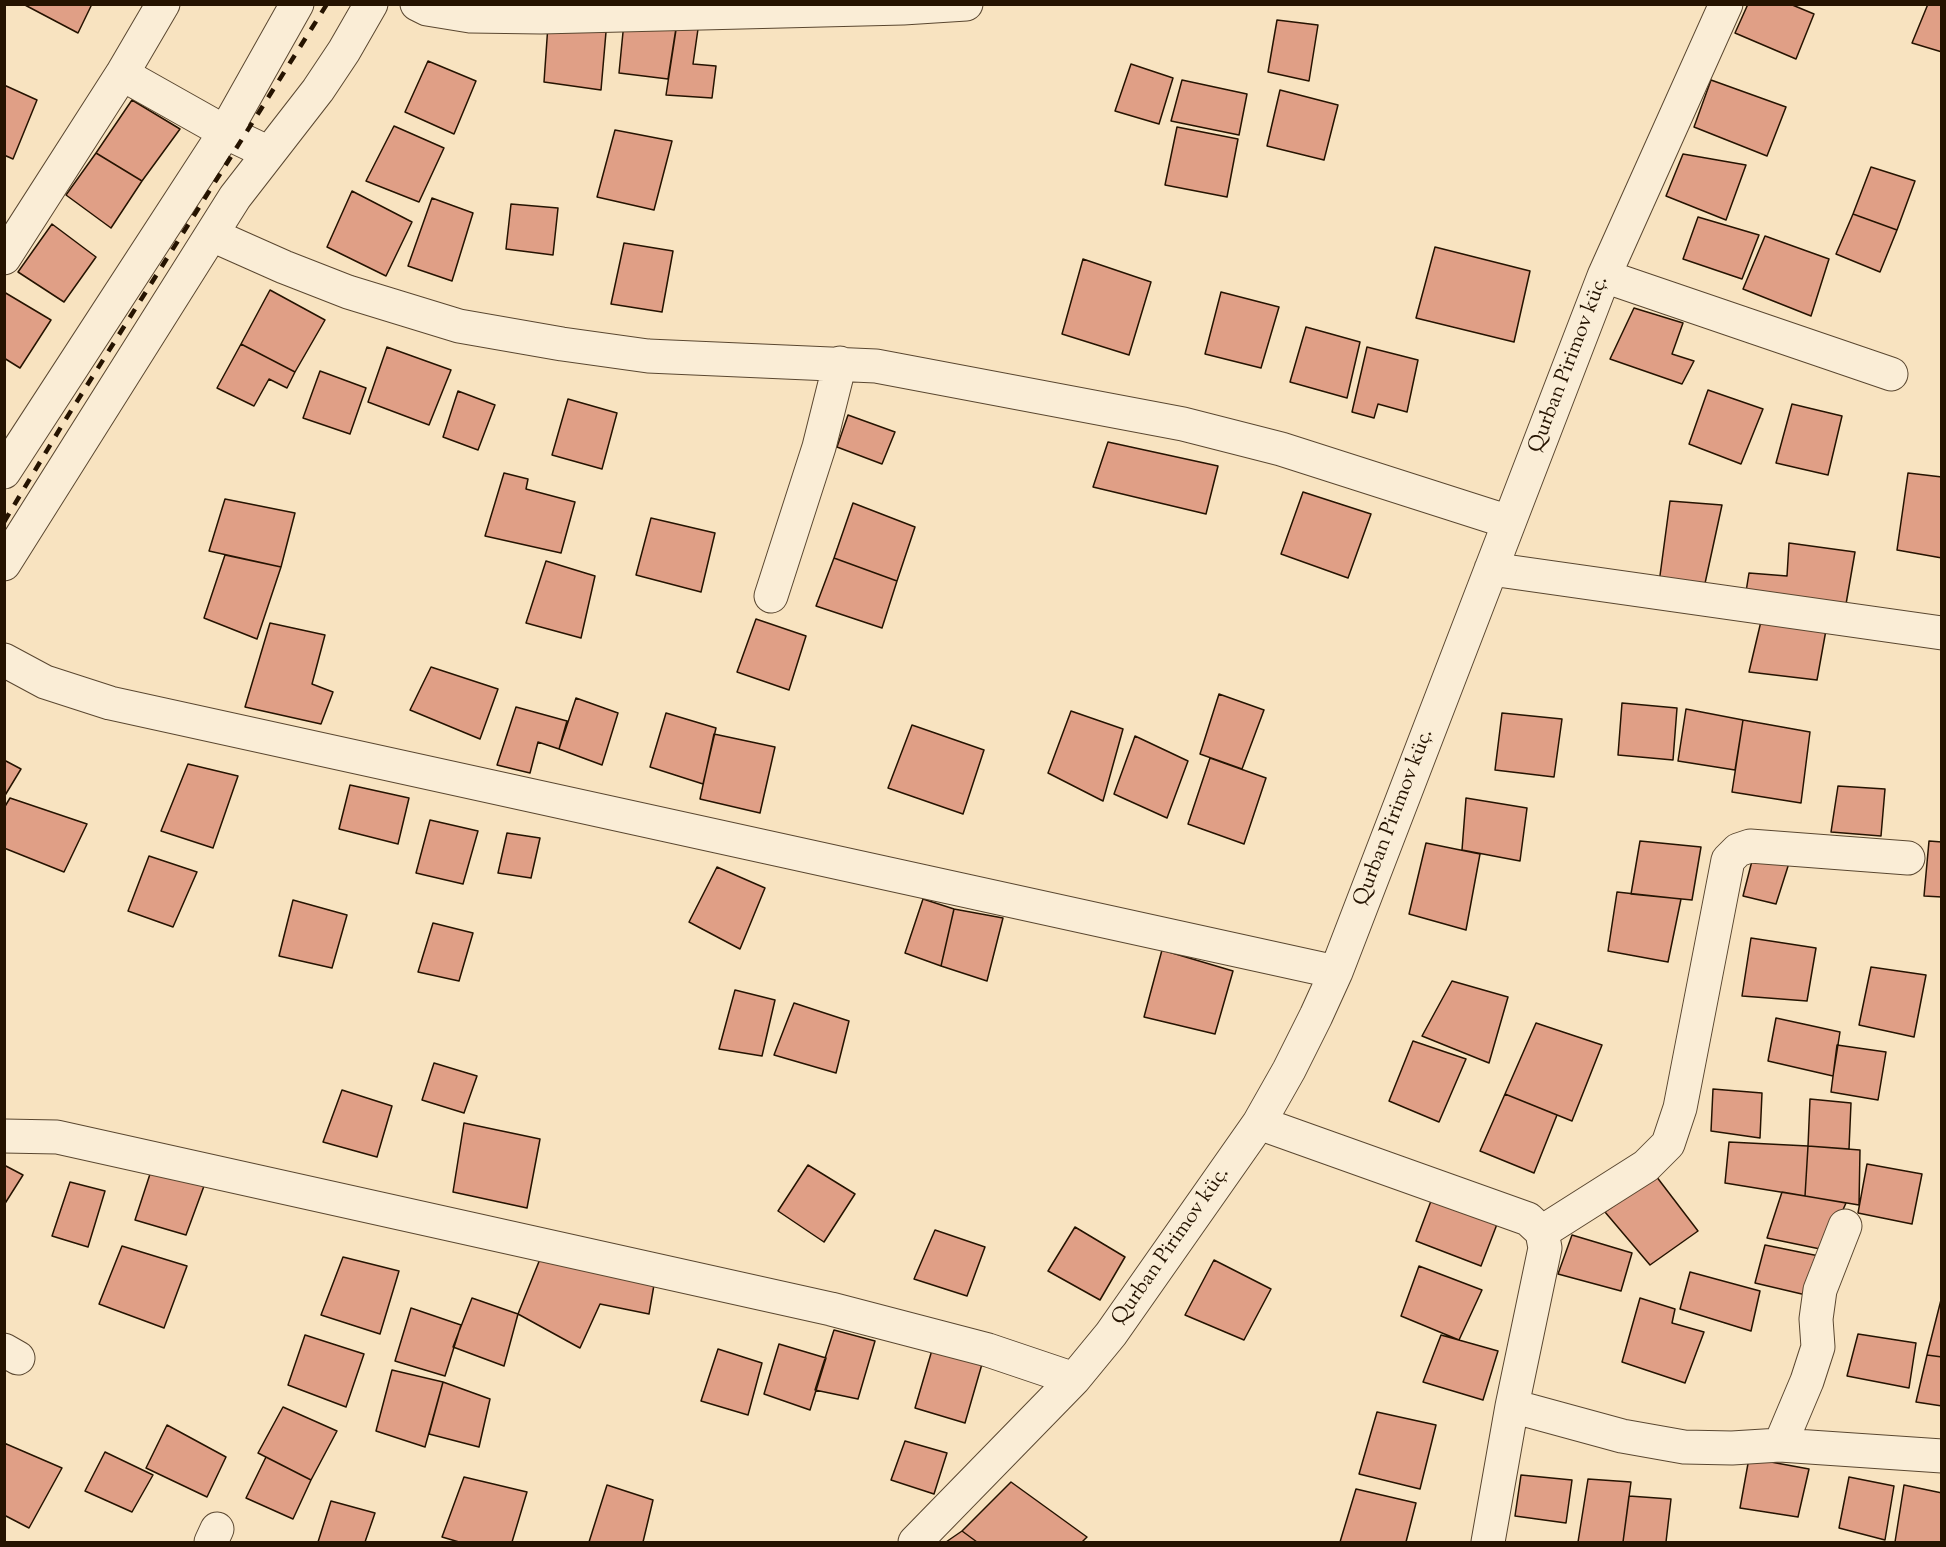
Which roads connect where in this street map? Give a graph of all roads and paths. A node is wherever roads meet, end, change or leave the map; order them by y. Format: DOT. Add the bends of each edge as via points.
graph roads {
  1 [pos="163,4"];
  2 [pos="297,4"];
  3 [pos="370,4"];
  4 [pos="417,4"];
  5 [pos="966,4"];
  6 [pos="1726,4"];
  7 [pos="122,74"];
  8 [pos="225,132"];
  9 [pos="269,153"];
  10 [pos="212,235"];
  11 [pos="4,258"];
  12 [pos="1604,276"];
  13 [pos="840,363"];
  14 [pos="1891,374"];
  15 [pos="4,472"];
  16 [pos="1509,522"];
  17 [pos="4,564"];
  18 [pos="1491,569"];
  19 [pos="771,596"];
  20 [pos="1941,633"];
  21 [pos="4,660"];
  22 [pos="1908,858"];
  23 [pos="1336,972"];
  24 [pos="1259,1123"];
  25 [pos="4,1136"];
  26 [pos="1845,1226"];
  27 [pos="1542,1232"];
  28 [pos="1074,1379"];
  29 [pos="1512,1406"];
  30 [pos="1780,1445"];
  31 [pos="1941,1456"];
  32 [pos="915,1542"];
  33 [pos="1488,1542"];
  1 -- 7 [label="street"];
  2 -- 8 [label="street"];
  3 -- 9 [label="street" via="318,90"];
  4 -- 5 [label="street" via="470,16 506,17"];
  6 -- 12 [label="street, Qurban Pirimov küç."];
  7 -- 8 [label="street"];
  7 -- 11 [label="street"];
  8 -- 9 [label="street"];
  8 -- 15 [label="street"];
  9 -- 10 [label="street"];
  10 -- 13 [label="street" via="348,292 459,326 648,356"];
  10 -- 17 [label="street"];
  12 -- 14 [label="street"];
  12 -- 16 [label="street, Qurban Pirimov küç."];
  13 -- 16 [label="street" via="876,366 1183,424 1281,449"];
  13 -- 19 [label="street" via="819,447"];
  16 -- 18 [label="street, Qurban Pirimov küç."];
  18 -- 20 [label="street"];
  18 -- 23 [label="street, Qurban Pirimov küç."];
  21 -- 23 [label="street" via="45,682 110,703"];
  22 -- 27 [label="street" via="1750,846 1738,850 1728,860 1680,1108 1668,1144 1646,1166"];
  23 -- 24 [label="street, Qurban Pirimov küç."];
  24 -- 27 [label="street" via="1528,1219"];
  24 -- 28 [label="street, Qurban Pirimov küç." via="1111,1334"];
  25 -- 28 [label="street" via="57,1137 820,1307 987,1350"];
  26 -- 30 [label="street" via="1820,1290 1818,1347"];
  27 -- 29 [label="street" via="1545,1248"];
  28 -- 32 [label="street, Qurban Pirimov küç."];
  29 -- 30 [label="street" via="1622,1436 1684,1447"];
  29 -- 33 [label="street"];
  30 -- 31 [label="street"];
}
